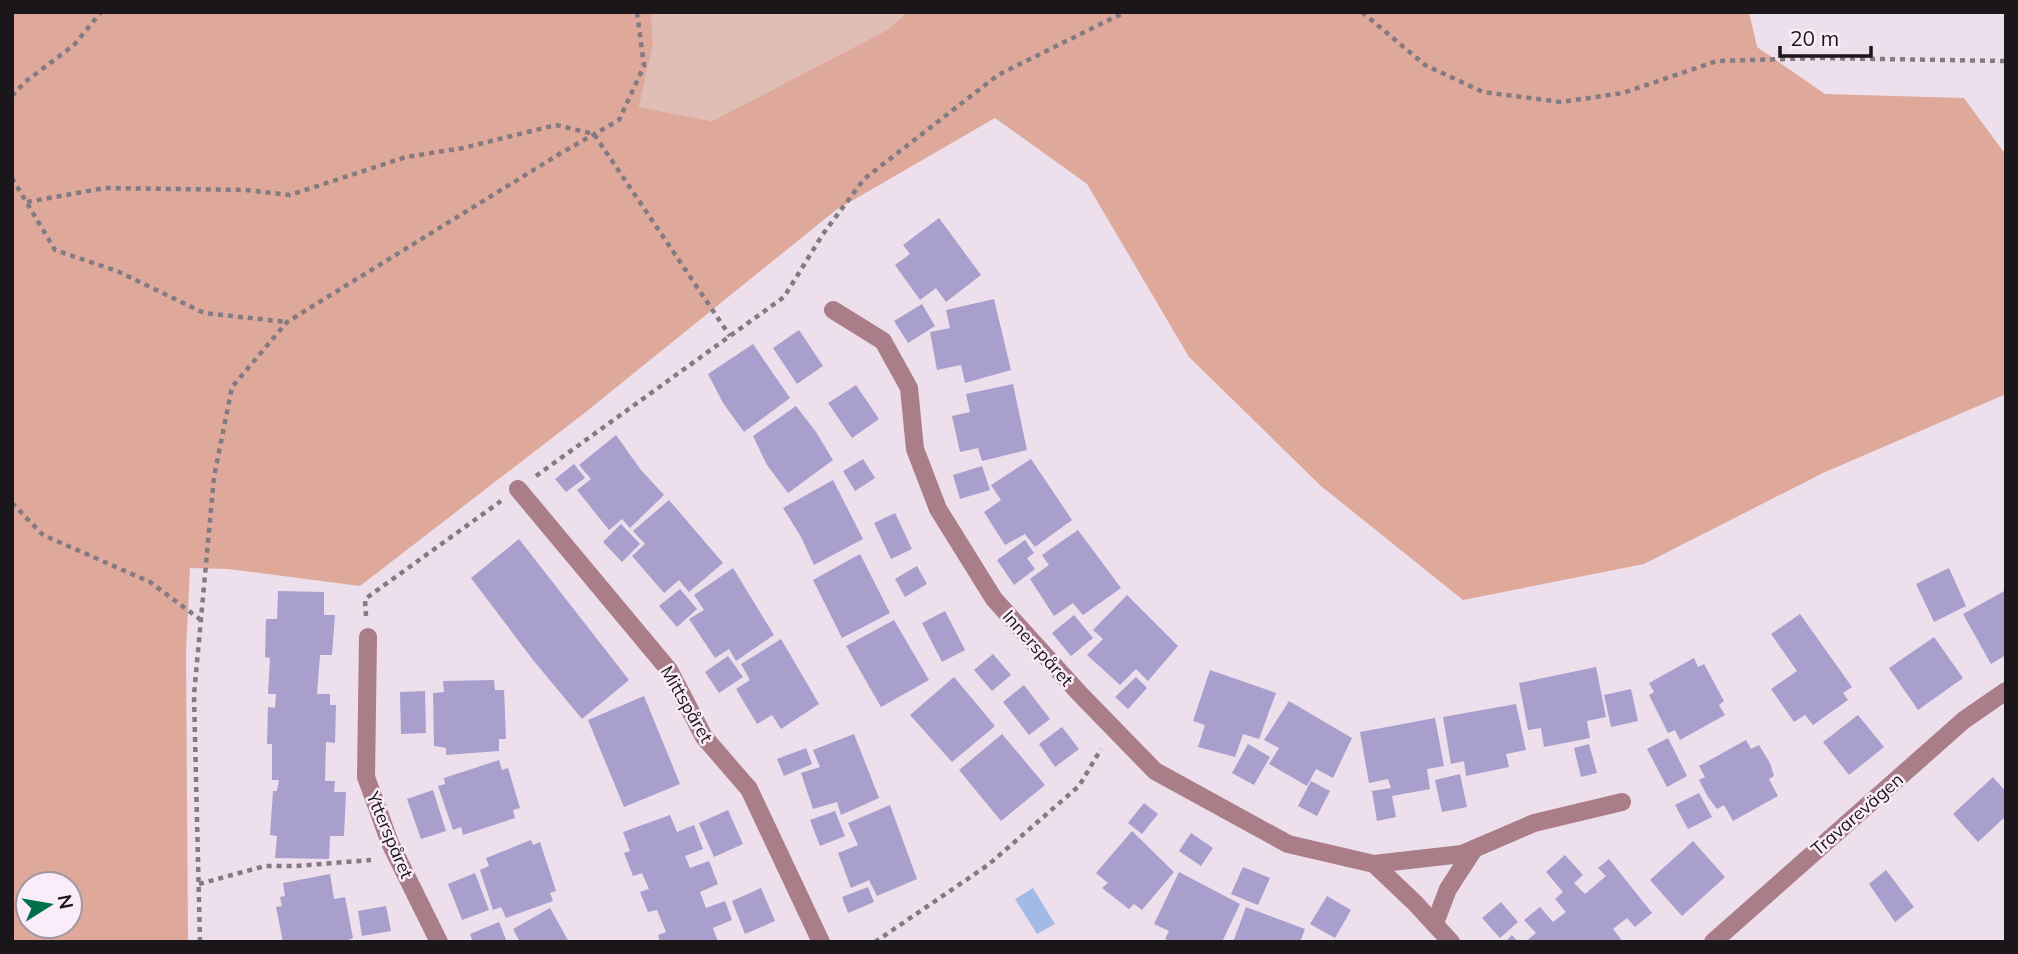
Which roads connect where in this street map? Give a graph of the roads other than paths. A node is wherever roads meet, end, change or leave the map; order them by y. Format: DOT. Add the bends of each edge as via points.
graph roads {
  1 [pos="833,310"];
  2 [pos="518,489"];
  3 [pos="368,637"];
  4 [pos="2006,691"];
  5 [pos="1622,802"];
  6 [pos="1474,849"];
  7 [pos="1374,864"];
  8 [pos="1435,923"];
  9 [pos="439,942"];
  10 [pos="821,942"];
  11 [pos="1451,942"];
  12 [pos="1713,942"];
  1 -- 7 [label="street, Innerspåret" via="883,341 909,388 915,449 938,509 994,599 1113,728 1156,771 1288,844"];
  2 -- 10 [label="street, Mittspåret" via="669,670 704,737 749,789"];
  3 -- 9 [label="street, Ytterspåret" via="366,777 396,856"];
  4 -- 12 [label="street, Travarevägen" via="1964,720"];
  5 -- 6 [label="street, Innerspåret" via="1534,823"];
  6 -- 7 [label="street, Innerspåret"];
  6 -- 8 [label="street" via="1448,889"];
  7 -- 8 [label="street"];
  8 -- 11 [label="street"];
}
